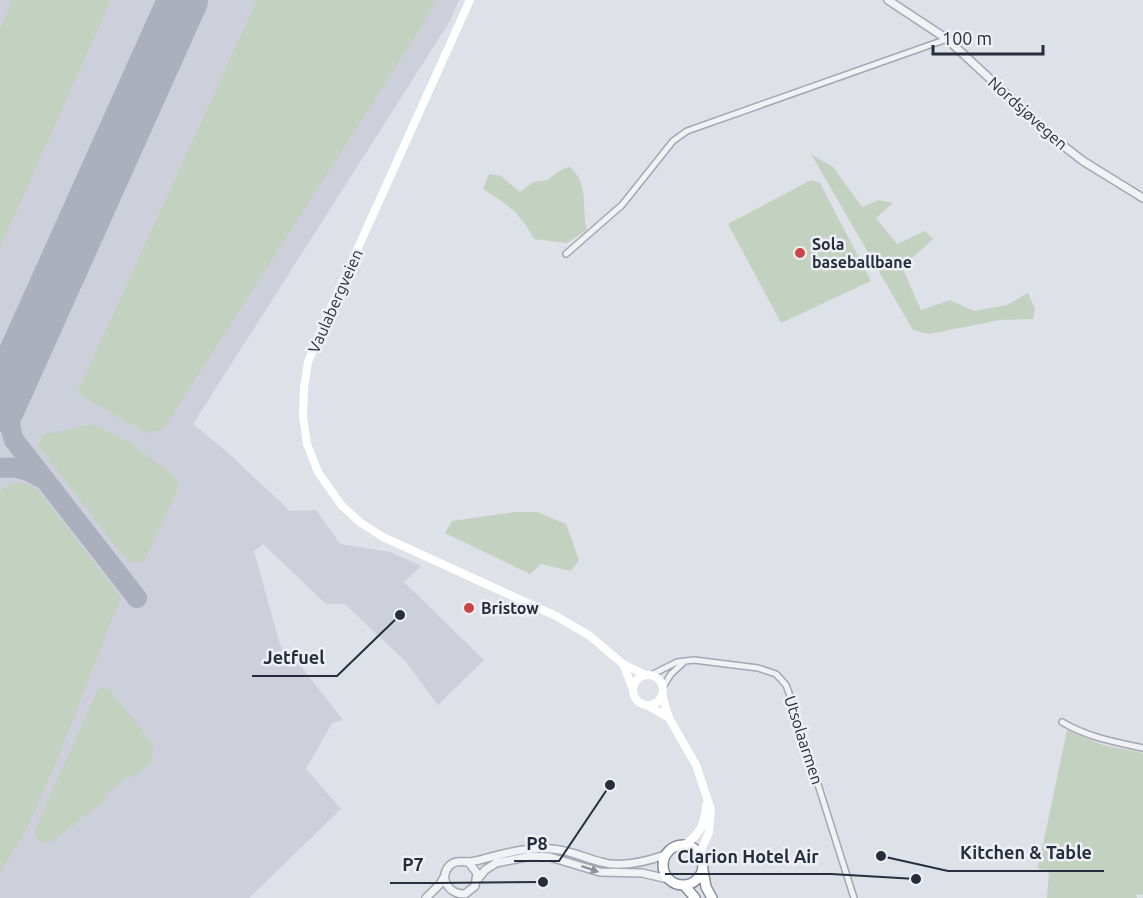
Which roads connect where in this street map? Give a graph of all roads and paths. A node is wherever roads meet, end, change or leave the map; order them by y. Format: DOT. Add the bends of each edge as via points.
graph roads {
  1 [pos="470,0"];
  2 [pos="888,0"];
  3 [pos="947,39"];
  4 [pos="1143,198"];
  5 [pos="566,254"];
  6 [pos="684,662"];
  7 [pos="623,664"];
  8 [pos="648,675"];
  9 [pos="633,689"];
  10 [pos="663,691"];
  11 [pos="647,705"];
  12 [pos="669,718"];
  13 [pos="1062,722"];
  14 [pos="1143,748"];
  15 [pos="707,801"];
  16 [pos="686,844"];
  17 [pos="700,854"];
  18 [pos="665,855"];
  19 [pos="469,863"];
  20 [pos="703,870"];
  21 [pos="445,874"];
  22 [pos="478,879"];
  23 [pos="668,879"];
  24 [pos="684,885"];
  25 [pos="460,894"];
  26 [pos="426,898"];
  27 [pos="448,898"];
  28 [pos="695,898"];
  29 [pos="712,898"];
  30 [pos="854,898"];
  1 -- 7 [label="main road, Vaulabergveien" via="308,362 302,405 307,444 325,484 361,523 398,544 556,616 590,636"];
  2 -- 3 [label="street, Nordsjøvegen"];
  3 -- 4 [label="street, Nordsjøvegen" via="1056,140"];
  3 -- 5 [label="street" via="687,131 673,141 622,205"];
  6 -- 8 [label="street, Utsolaarmen"];
  6 -- 10 [label="street" via="670,674"];
  6 -- 30 [label="street, Utsolaarmen" via="699,660 765,669 786,685"];
  7 -- 8 [label="main road, Vaulabergveien"];
  7 -- 9 [label="main road, Vaulabergveien"];
  8 -- 9 [label="main road" via="637,680"];
  8 -- 10 [label="main road" via="658,678"];
  9 -- 11 [label="main road" via="637,700"];
  10 -- 11 [label="main road" via="655,703"];
  10 -- 12 [label="main road"];
  11 -- 12 [label="main road"];
  12 -- 15 [label="main road" via="696,765"];
  13 -- 14 [label="street" via="1104,740"];
  15 -- 16 [label="main road" via="705,822"];
  15 -- 17 [label="main road" via="711,820"];
  16 -- 17 [label="highway"];
  16 -- 18 [label="highway"];
  17 -- 20 [label="highway"];
  18 -- 19 [label="street" via="646,862 618,864 551,848 508,851"];
  18 -- 23 [label="highway" via="662,864"];
  19 -- 21 [label="street" via="452,864"];
  19 -- 22 [label="street"];
  20 -- 24 [label="highway" via="699,878"];
  20 -- 29 [label="highway"];
  21 -- 25 [label="street" via="448,888"];
  21 -- 26 [label="street"];
  22 -- 23 [label="street, one-way" via="496,863 531,856 550,856 600,872 642,873"];
  22 -- 25 [label="street" via="473,890"];
  23 -- 24 [label="highway"];
  24 -- 28 [label="highway"];
  25 -- 27 [label="street"];
}
